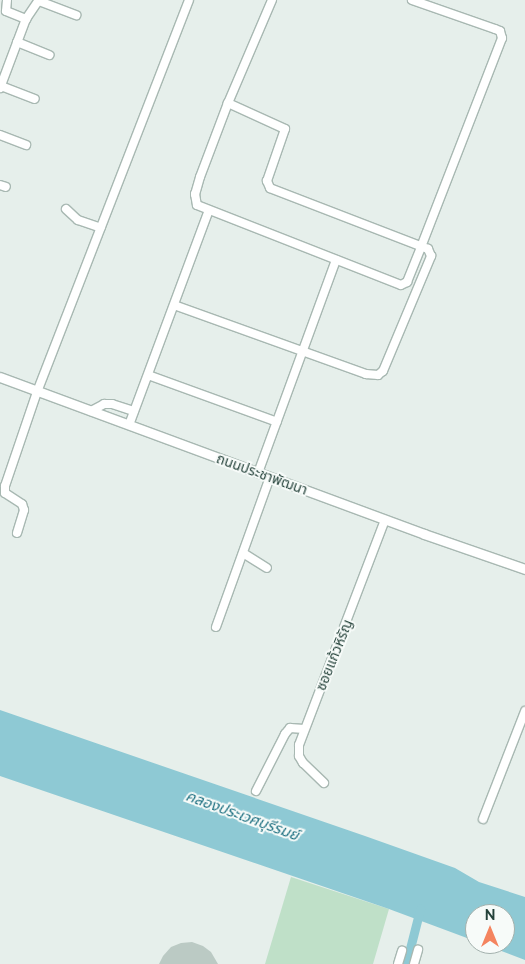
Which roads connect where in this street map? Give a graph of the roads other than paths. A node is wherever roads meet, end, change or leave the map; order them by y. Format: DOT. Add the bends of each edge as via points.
graph roads {
  1 [pos="7,0"];
  2 [pos="39,0"];
  3 [pos="189,0"];
  4 [pos="272,0"];
  5 [pos="412,0"];
  6 [pos="76,14"];
  7 [pos="26,19"];
  8 [pos="18,42"];
  9 [pos="50,55"];
  10 [pos="0,87"];
  11 [pos="35,99"];
  12 [pos="228,103"];
  13 [pos="0,135"];
  14 [pos="26,146"];
  15 [pos="66,209"];
  16 [pos="209,210"];
  17 [pos="101,228"];
  18 [pos="421,246"];
  19 [pos="336,260"];
  20 [pos="174,305"];
  21 [pos="303,352"];
  22 [pos="148,375"];
  23 [pos="0,377"];
  24 [pos="37,392"];
  25 [pos="91,411"];
  26 [pos="134,411"];
  27 [pos="277,422"];
  28 [pos="129,425"];
  29 [pos="258,473"];
  30 [pos="270,477"];
  31 [pos="385,520"];
  32 [pos="17,534"];
  33 [pos="243,553"];
  34 [pos="267,568"];
  35 [pos="525,569"];
  36 [pos="216,627"];
  37 [pos="525,710"];
  38 [pos="304,730"];
  39 [pos="324,783"];
  40 [pos="256,791"];
  41 [pos="483,819"];
  42 [pos="418,950"];
  43 [pos="402,951"];
  44 [pos="398,964"];
  45 [pos="414,964"];
  1 -- 7 [label="street" via="6,11"];
  2 -- 6 [label="street"];
  2 -- 7 [label="street"];
  3 -- 17 [label="street"];
  4 -- 12 [label="street"];
  5 -- 18 [label="street" via="500,31 502,38"];
  7 -- 8 [label="street"];
  8 -- 9 [label="street"];
  8 -- 10 [label="street"];
  10 -- 11 [label="street"];
  12 -- 16 [label="street" via="195,194 196,205"];
  12 -- 18 [label="street" via="285,129 266,181 270,188"];
  13 -- 14 [label="street"];
  15 -- 17 [label="street" via="78,220"];
  16 -- 19 [label="street"];
  16 -- 20 [label="street"];
  17 -- 24 [label="street"];
  18 -- 19 [label="street" via="406,282 401,286"];
  18 -- 21 [label="street" via="430,251 431,256 383,371 378,375 366,374"];
  19 -- 21 [label="street"];
  20 -- 21 [label="street"];
  20 -- 22 [label="street"];
  21 -- 27 [label="street"];
  22 -- 26 [label="street"];
  22 -- 27 [label="street"];
  23 -- 24 [label="street, ถนนประชาพัฒนา"];
  24 -- 25 [label="street, ถนนประชาพัฒนา"];
  24 -- 32 [label="street" via="5,486 5,493 22,504 24,510"];
  25 -- 26 [label="street" via="104,404"];
  25 -- 28 [label="street, ถนนประชาพัฒนา"];
  26 -- 28 [label="street"];
  27 -- 29 [label="street"];
  28 -- 29 [label="street, ถนนประชาพัฒนา"];
  29 -- 30 [label="street, ถนนประชาพัฒนา"];
  30 -- 31 [label="street, ถนนประชาพัฒนา"];
  30 -- 33 [label="street"];
  31 -- 35 [label="street, ถนนประชาพัฒนา"];
  31 -- 38 [label="street, ซอยแก้วหิรัญ"];
  33 -- 34 [label="street"];
  33 -- 36 [label="street"];
  37 -- 41 [label="street"];
  38 -- 39 [label="street, ซอยแก้วหิรัญ" via="299,756 306,768"];
  38 -- 40 [label="street" via="290,728 285,734"];
  42 -- 45 [label="street"];
  43 -- 44 [label="street"];
}
